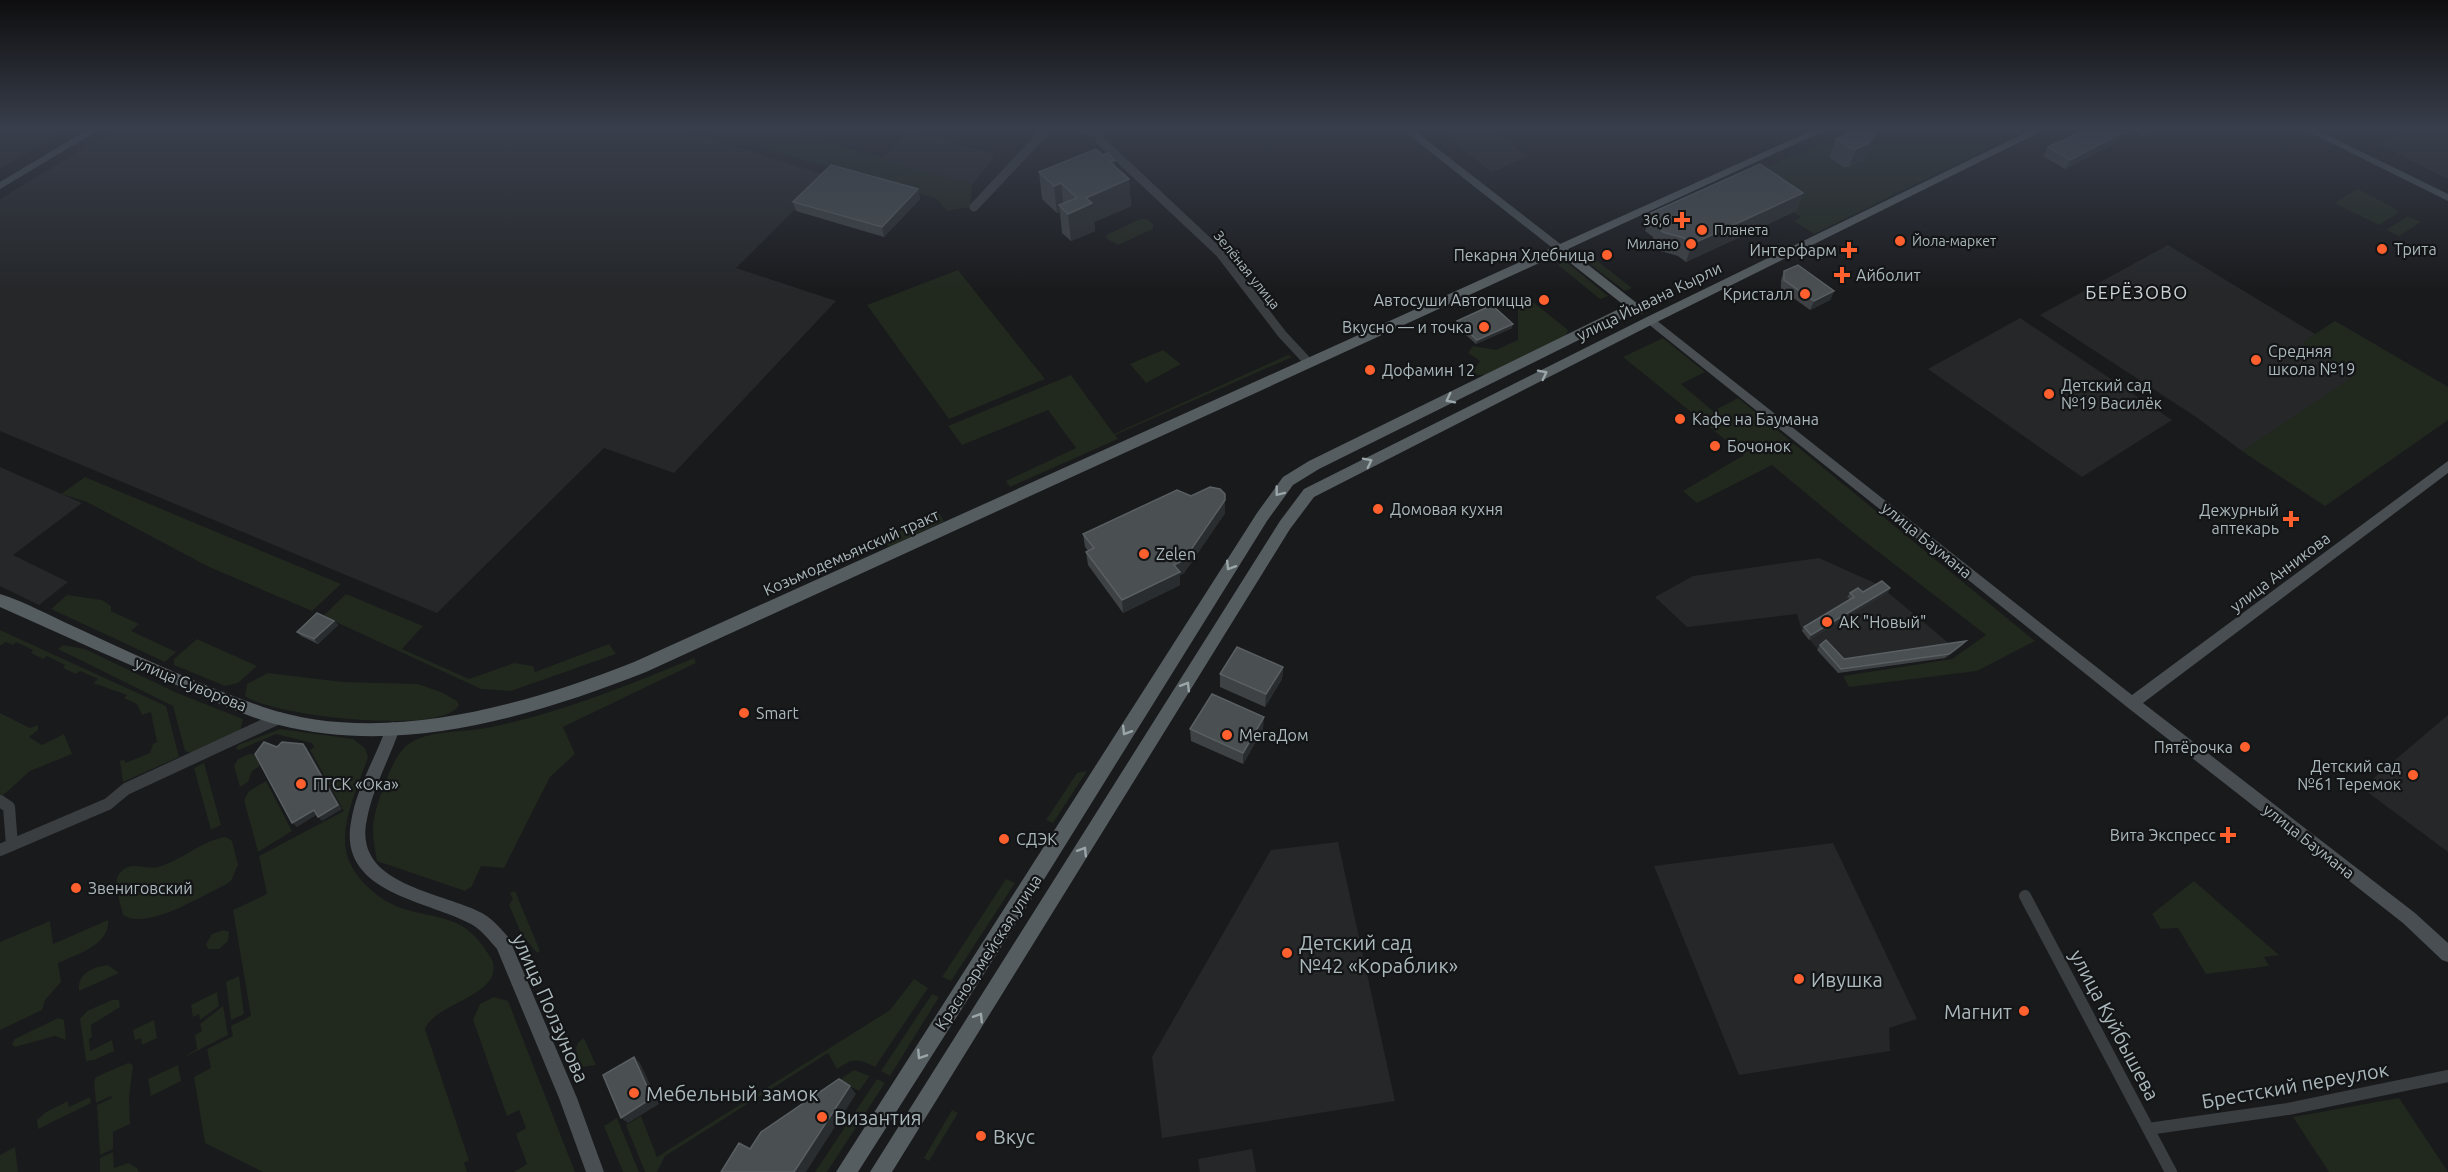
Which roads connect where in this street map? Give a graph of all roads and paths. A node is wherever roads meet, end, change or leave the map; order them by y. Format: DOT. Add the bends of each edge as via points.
graph roads {
  1 [pos="996,183"];
  2 [pos="1145,183"];
  3 [pos="1475,183"];
  4 [pos="1705,183"];
  5 [pos="1931,183"];
  6 [pos="2417,183"];
  7 [pos="2448,198"];
  8 [pos="974,207"];
  9 [pos="1559,249"];
  10 [pos="1634,307"];
  11 [pos="1651,320"];
  12 [pos="1310,363"];
  13 [pos="1488,380"];
  14 [pos="1504,394"];
  15 [pos="2448,466"];
  16 [pos="1262,517"];
  17 [pos="1285,525"];
  18 [pos="0,600"];
  19 [pos="1145,702"];
  20 [pos="2132,704"];
  21 [pos="1169,712"];
  22 [pos="279,718"];
  23 [pos="393,728"];
  24 [pos="1108,760"];
  25 [pos="1133,771"];
  26 [pos="0,801"];
  27 [pos="12,845"];
  28 [pos="0,850"];
  29 [pos="2025,896"];
  30 [pos="2448,954"];
  31 [pos="2448,1076"];
  32 [pos="2148,1129"];
  33 [pos="595,1172"];
  34 [pos="846,1172"];
  35 [pos="880,1172"];
  36 [pos="2171,1172"];
  1 -- 8 [label="street"];
  2 -- 12 [label="street, Зелёная улица" via="1220,253 1282,334"];
  3 -- 9 [label="street, улица Баумана"];
  4 -- 9 [label="main road"];
  5 -- 11 [label="main road, улица Йывана Кырли"];
  6 -- 7 [label="street"];
  9 -- 10 [label="main road, улица Баумана"];
  9 -- 12 [label="main road"];
  10 -- 11 [label="main road, улица Баумана"];
  10 -- 13 [label="main road, улица Йывана Кырли"];
  14 -- 11 [label="main road, улица Йывана Кырли, one-way"];
  11 -- 20 [label="street, улица Баумана"];
  12 -- 23 [label="main road, Козьмодемьянский тракт" via="619,676 511,709 438,724"];
  13 -- 14 [label="main road"];
  13 -- 16 [label="main road, улица Йывана Кырли, one-way" via="1300,472 1279,491"];
  17 -- 14 [label="main road, улица Йывана Кырли, one-way" via="1301,500 1316,488"];
  15 -- 20 [label="street, улица Анникова"];
  16 -- 17 [label="main road"];
  16 -- 19 [label="main road, Красноармейская улица, one-way"];
  21 -- 17 [label="main road, Красноармейская улица, one-way"];
  18 -- 22 [label="main road, улица Суворова" via="157,671"];
  19 -- 21 [label="main road"];
  19 -- 24 [label="main road, Красноармейская улица, one-way"];
  20 -- 30 [label="street, улица Баумана" via="2409,918"];
  21 -- 25 [label="main road, Красноармейская улица"];
  22 -- 23 [label="main road, улица Суворова" via="319,726"];
  22 -- 27 [label="street" via="126,789 108,804"];
  23 -- 33 [label="street, улица Ползунова" via="361,814 358,847 374,874 409,894 476,918 503,944 560,1077"];
  24 -- 25 [label="main road"];
  24 -- 34 [label="main road, Красноармейская улица, one-way"];
  35 -- 25 [label="main road, Красноармейская улица, one-way"];
  26 -- 27 [label="street" via="9,807"];
  27 -- 28 [label="street"];
  29 -- 32 [label="street, улица Куйбышева"];
  31 -- 32 [label="street, Брестский переулок" via="2288,1109"];
  32 -- 36 [label="street, улица Куйбышева"];
}
